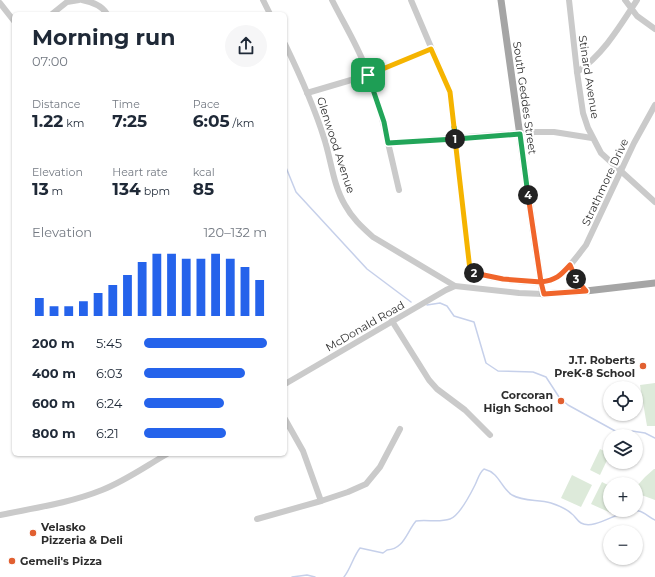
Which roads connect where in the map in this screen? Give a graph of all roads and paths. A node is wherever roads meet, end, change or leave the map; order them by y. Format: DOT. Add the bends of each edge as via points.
graph roads {
  1 [pos="79,0"];
  2 [pos="82,0"];
  3 [pos="264,0"];
  4 [pos="332,0"];
  5 [pos="411,0"];
  6 [pos="500,0"];
  7 [pos="569,0"];
  8 [pos="625,0"];
  9 [pos="637,0"];
  10 [pos="0,3"];
  11 [pos="631,9"];
  12 [pos="54,12"];
  13 [pos="106,12"];
  14 [pos="269,12"];
  15 [pos="12,18"];
  16 [pos="655,29"];
  17 [pos="287,48"];
  18 [pos="431,49"];
  19 [pos="577,72"];
  20 [pos="368,75"];
  21 [pos="307,93"];
  22 [pos="655,105"];
  23 [pos="520,134"];
  24 [pos="592,138"];
  25 [pos="456,139"];
  26 [pos="388,143"];
  27 [pos="621,172"];
  28 [pos="398,190"];
  29 [pos="655,202"];
  30 [pos="570,265"];
  31 [pos="541,282"];
  32 [pos="655,283"];
  33 [pos="455,286"];
  34 [pos="586,291"];
  35 [pos="544,294"];
  36 [pos="392,321"];
  37 [pos="287,383"];
  38 [pos="287,423"];
  39 [pos="400,429"];
  40 [pos="490,435"];
  41 [pos="164,456"];
  42 [pos="321,501"];
  43 [pos="0,516"];
  44 [pos="257,519"];
  1 -- 12 [label="street" via="67,2"];
  2 -- 13 [label="street" via="94,2"];
  3 -- 14 [label="street"];
  4 -- 20 [label="street" via="359,51"];
  5 -- 18 [label="street"];
  6 -- 23 [label="main road, South Geddes Street"];
  7 -- 19 [label="street, Stinard Avenue"];
  8 -- 11 [label="street"];
  9 -- 11 [label="street"];
  10 -- 15 [label="street"];
  11 -- 16 [label="street"];
  11 -- 19 [label="street" via="591,62"];
  17 -- 21 [label="street, Glenwood Avenue"];
  18 -- 20 [label="street"];
  18 -- 25 [label="street" via="450,92"];
  19 -- 24 [label="street, Stinard Avenue" via="583,113"];
  20 -- 21 [label="street"];
  20 -- 26 [label="street" via="384,122"];
  21 -- 33 [label="street, Glenwood Avenue" via="324,138 340,194 352,216 373,237"];
  22 -- 27 [label="street, Strathmore Drive" via="637,136"];
  23 -- 24 [label="street" via="554,132"];
  23 -- 25 [label="street"];
  23 -- 31 [label="main road, South Geddes Street"];
  24 -- 27 [label="street, Stinard Avenue" via="601,153"];
  25 -- 26 [label="street"];
  25 -- 31 [label="street" via="470,270 503,279"];
  26 -- 28 [label="street"];
  27 -- 29 [label="street, Stinard Avenue"];
  27 -- 30 [label="street, Strathmore Drive" via="586,245"];
  30 -- 31 [label="street, Strathmore Drive" via="553,280"];
  30 -- 34 [label="street"];
  31 -- 35 [label="main road, South Geddes Street"];
  32 -- 34 [label="main road, Glenwood Avenue"];
  33 -- 35 [label="street, Glenwood Avenue"];
  33 -- 36 [label="street, McDonald Road"];
  34 -- 35 [label="main road, Glenwood Avenue"];
  36 -- 37 [label="street, McDonald Road"];
  36 -- 40 [label="street" via="429,380"];
  38 -- 42 [label="street" via="302,451"];
  39 -- 42 [label="street" via="380,467 366,484"];
  41 -- 43 [label="street" via="124,479 89,495"];
  42 -- 44 [label="street"];
}
